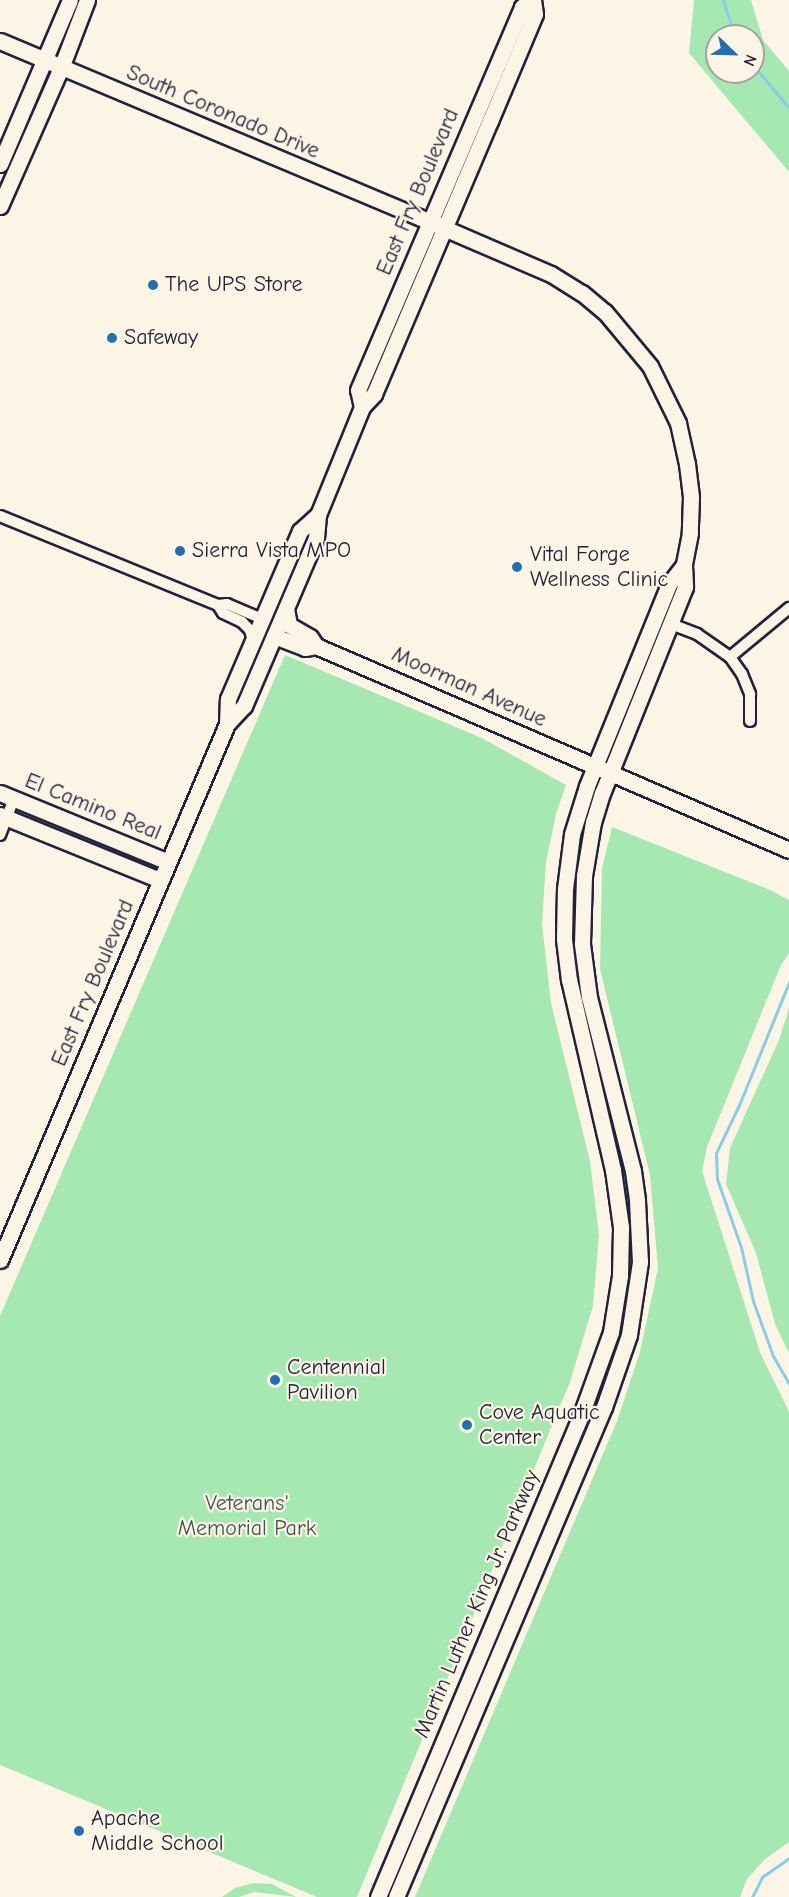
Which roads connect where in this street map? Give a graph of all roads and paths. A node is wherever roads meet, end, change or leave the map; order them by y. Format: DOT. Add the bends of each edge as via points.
graph roads {
  1 [pos="70,0"];
  2 [pos="87,0"];
  3 [pos="532,0"];
  4 [pos="0,41"];
  5 [pos="44,61"];
  6 [pos="61,69"];
  7 [pos="0,164"];
  8 [pos="0,206"];
  9 [pos="437,225"];
  10 [pos="318,515"];
  11 [pos="0,516"];
  12 [pos="684,565"];
  13 [pos="218,605"];
  14 [pos="286,608"];
  15 [pos="789,608"];
  16 [pos="263,619"];
  17 [pos="671,624"];
  18 [pos="274,636"];
  19 [pos="253,642"];
  20 [pos="316,646"];
  21 [pos="730,657"];
  22 [pos="750,721"];
  23 [pos="227,724"];
  24 [pos="603,770"];
  25 [pos="7,796"];
  26 [pos="3,817"];
  27 [pos="0,835"];
  28 [pos="789,850"];
  29 [pos="168,862"];
  30 [pos="160,880"];
  31 [pos="0,1260"];
  32 [pos="378,1897"];
  33 [pos="396,1897"];
  1 -- 5 [label="street"];
  2 -- 6 [label="street"];
  3 -- 9 [label="street, East Fry Boulevard" via="522,7"];
  4 -- 5 [label="street, South Coronado Drive"];
  5 -- 6 [label="street, South Coronado Drive"];
  5 -- 7 [label="street"];
  6 -- 8 [label="street"];
  6 -- 9 [label="street, South Coronado Drive"];
  9 -- 10 [label="street, East Fry Boulevard" via="358,390 362,407"];
  9 -- 12 [label="street, South Coronado Drive" via="550,274 582,293 605,312 650,366 678,423 687,464 690,533"];
  10 -- 14 [label="street, East Fry Boulevard" via="316,538"];
  10 -- 16 [label="street, East Fry Boulevard" via="300,531"];
  11 -- 13 [label="street"];
  12 -- 17 [label="street, Martin Luther King Jr. Parkway" via="685,587"];
  12 -- 24 [label="street, Martin Luther King Jr. Parkway" via="669,584"];
  13 -- 16 [label="street" via="227,604"];
  13 -- 19 [label="street" via="223,613 250,630"];
  14 -- 18 [label="street, East Fry Boulevard"];
  14 -- 20 [label="street, Moorman Avenue" via="289,626 310,637"];
  15 -- 21 [label="street"];
  16 -- 19 [label="street, East Fry Boulevard"];
  17 -- 21 [label="street" via="697,634"];
  17 -- 24 [label="street, Martin Luther King Jr. Parkway"];
  18 -- 20 [label="street, Moorman Avenue" via="305,648"];
  18 -- 23 [label="street, East Fry Boulevard" via="244,706"];
  19 -- 23 [label="street, East Fry Boulevard" via="228,699"];
  20 -- 24 [label="street, Moorman Avenue"];
  21 -- 22 [label="street" via="750,694"];
  23 -- 29 [label="street, East Fry Boulevard"];
  24 -- 28 [label="street, Moorman Avenue"];
  24 -- 32 [label="street, Martin Luther King Jr. Parkway" via="572,834 564,939 569,980 618,1199 621,1276 616,1307 581,1415"];
  24 -- 33 [label="street, Martin Luther King Jr. Parkway" via="586,851 582,944 589,997 638,1202 640,1262 629,1335 604,1407"];
  25 -- 26 [label="street"];
  25 -- 29 [label="street, El Camino Real"];
  26 -- 27 [label="street"];
  26 -- 30 [label="street, El Camino Real"];
  29 -- 30 [label="street, East Fry Boulevard"];
  30 -- 31 [label="street, East Fry Boulevard"];
}
